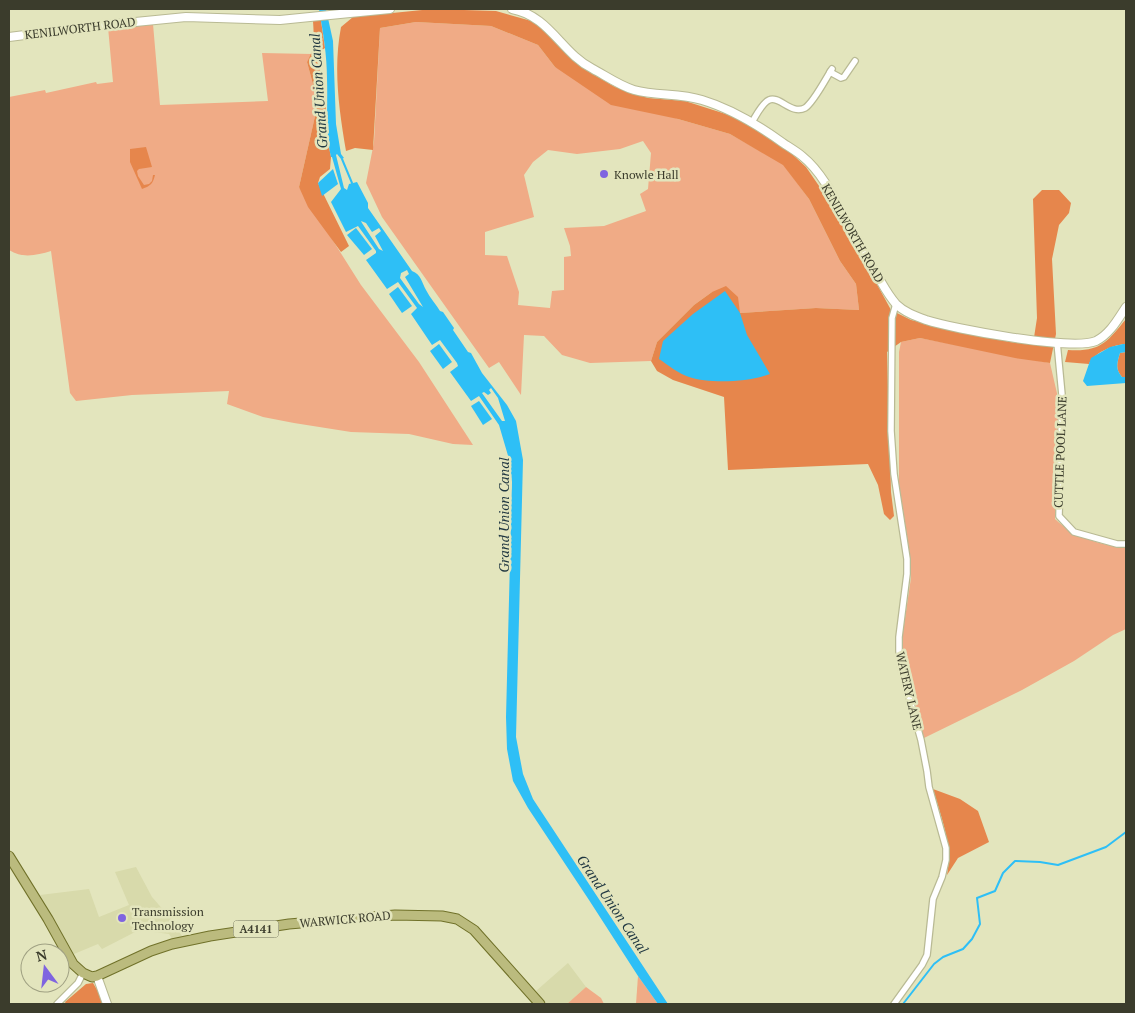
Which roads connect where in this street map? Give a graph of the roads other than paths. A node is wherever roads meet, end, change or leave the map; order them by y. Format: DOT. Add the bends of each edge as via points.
graph roads {
  1 [pos="390,9"];
  2 [pos="514,9"];
  3 [pos="534,13"];
  4 [pos="9,37"];
  5 [pos="855,61"];
  6 [pos="752,122"];
  7 [pos="896,304"];
  8 [pos="1126,307"];
  9 [pos="1057,342"];
  10 [pos="1126,544"];
  11 [pos="9,856"];
  12 [pos="83,974"];
  13 [pos="97,976"];
  14 [pos="57,1004"];
  15 [pos="107,1004"];
  16 [pos="540,1004"];
  17 [pos="894,1004"];
  1 -- 4 [label="main road, KENILWORTH ROAD" via="280,20 186,17"];
  2 -- 3 [label="main road, KENILWORTH ROAD"];
  3 -- 6 [label="main road, KENILWORTH ROAD" via="582,64 632,90 701,100"];
  5 -- 6 [label="street" via="844,77 831,70 807,107 794,109 769,99"];
  6 -- 7 [label="main road, KENILWORTH ROAD" via="803,156 827,186 855,239"];
  7 -- 9 [label="main road, KENILWORTH ROAD" via="927,320 962,329"];
  7 -- 17 [label="street, WATERY LANE" via="892,318 891,431 907,559 899,651 946,848 944,868 933,899 927,954"];
  8 -- 9 [label="main road, KENILWORTH ROAD" via="1108,333 1097,340 1083,344"];
  9 -- 10 [label="street, CUTTLE POOL LANE" via="1062,395 1058,516 1074,532"];
  11 -- 12 [label="main road"];
  12 -- 13 [label="main road"];
  12 -- 14 [label="street"];
  13 -- 15 [label="main road"];
  13 -- 16 [label="main road, WARWICK ROAD / A4141" via="152,950 210,936 308,922 395,915 442,916 457,919 474,930"];
}
